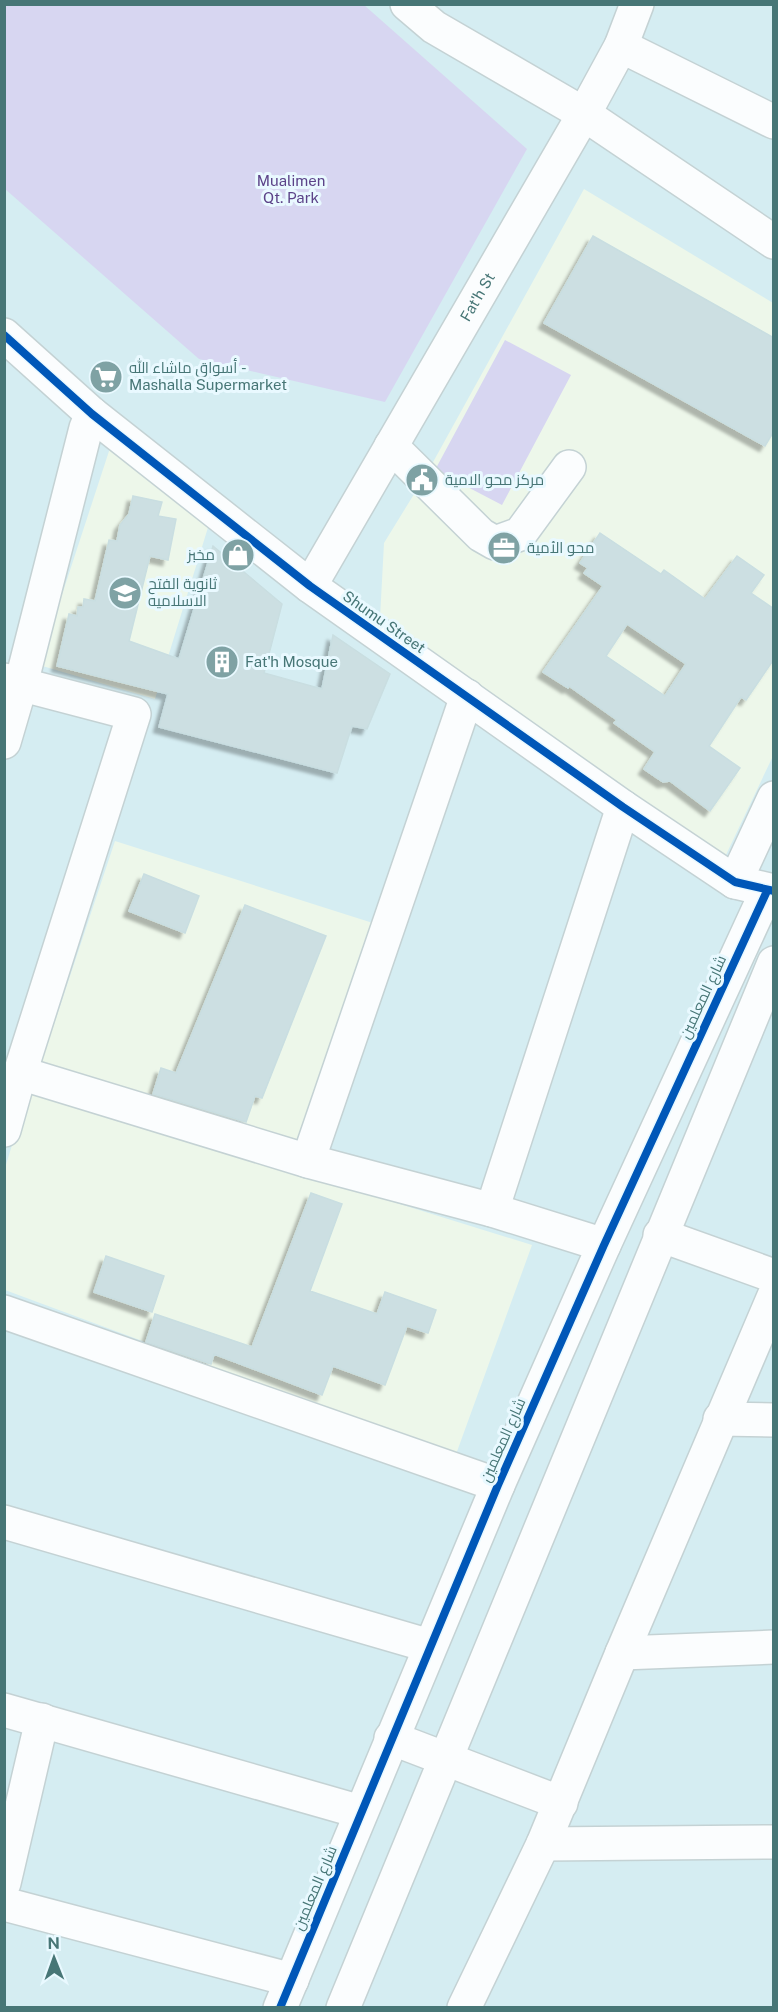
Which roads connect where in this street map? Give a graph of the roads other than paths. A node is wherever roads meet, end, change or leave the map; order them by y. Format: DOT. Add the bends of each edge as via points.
graph roads {
  1 [pos="407,4"];
  2 [pos="637,4"];
  3 [pos="438,16"];
  4 [pos="621,46"];
  5 [pos="584,114"];
  6 [pos="774,122"];
  7 [pos="774,242"];
  8 [pos="4,335"];
  9 [pos="92,414"];
  10 [pos="391,446"];
  11 [pos="569,467"];
  12 [pos="310,586"];
  13 [pos="13,682"];
  14 [pos="466,696"];
  15 [pos="4,742"];
  16 [pos="774,798"];
  17 [pos="623,807"];
  18 [pos="735,882"];
  19 [pos="770,891"];
  20 [pos="774,963"];
  21 [pos="20,1073"];
  22 [pos="4,1130"];
  23 [pos="308,1161"];
  24 [pos="492,1210"];
  25 [pos="660,1235"];
  26 [pos="604,1245"];
  27 [pos="774,1276"];
  28 [pos="774,1296"];
  29 [pos="4,1312"];
  30 [pos="720,1419"];
  31 [pos="774,1420"];
  32 [pos="498,1485"];
  33 [pos="4,1522"];
  34 [pos="430,1646"];
  35 [pos="774,1647"];
  36 [pos="622,1653"];
  37 [pos="4,1710"];
  38 [pos="42,1720"];
  39 [pos="391,1738"];
  40 [pos="444,1760"];
  41 [pos="561,1803"];
  42 [pos="361,1812"];
  43 [pos="774,1842"];
  44 [pos="543,1844"];
  45 [pos="4,1883"];
  46 [pos="4,1904"];
  47 [pos="286,1994"];
  48 [pos="343,2007"];
  49 [pos="464,2007"];
  1 -- 3 [label="street"];
  2 -- 4 [label="street, Fat'h St"];
  3 -- 5 [label="street"];
  4 -- 5 [label="street, Fat'h St"];
  4 -- 6 [label="street"];
  5 -- 7 [label="street"];
  5 -- 10 [label="street, Fat'h St"];
  8 -- 9 [label="street, Shumu Street"];
  9 -- 12 [label="street, Shumu Street"];
  9 -- 13 [label="street"];
  10 -- 11 [label="street" via="481,535 495,543 520,534"];
  10 -- 12 [label="street, Fat'h St"];
  12 -- 14 [label="street, Shumu Street"];
  13 -- 15 [label="street"];
  13 -- 21 [label="street" via="134,714"];
  14 -- 17 [label="street, Shumu Street"];
  14 -- 23 [label="street"];
  16 -- 18 [label="street"];
  17 -- 18 [label="street, Shumu Street"];
  17 -- 24 [label="street"];
  18 -- 19 [label="street, Shumu Street"];
  19 -- 26 [label="street, شارع المعلمين"];
  20 -- 25 [label="street"];
  21 -- 22 [label="street"];
  21 -- 23 [label="street"];
  23 -- 24 [label="street"];
  24 -- 26 [label="street"];
  25 -- 27 [label="street"];
  25 -- 40 [label="street"];
  26 -- 32 [label="street, شارع المعلمين"];
  28 -- 30 [label="street"];
  29 -- 32 [label="street"];
  30 -- 31 [label="street"];
  30 -- 36 [label="street"];
  32 -- 34 [label="street, شارع المعلمين"];
  33 -- 34 [label="street"];
  34 -- 39 [label="street, شارع المعلمين"];
  35 -- 36 [label="street"];
  36 -- 41 [label="street"];
  37 -- 38 [label="street"];
  38 -- 42 [label="street"];
  38 -- 45 [label="street"];
  39 -- 40 [label="street"];
  39 -- 42 [label="street, شارع المعلمين"];
  40 -- 41 [label="street"];
  40 -- 48 [label="street"];
  41 -- 44 [label="street"];
  42 -- 47 [label="street, شارع المعلمين"];
  43 -- 44 [label="street"];
  44 -- 49 [label="street"];
  46 -- 47 [label="street"];
}
